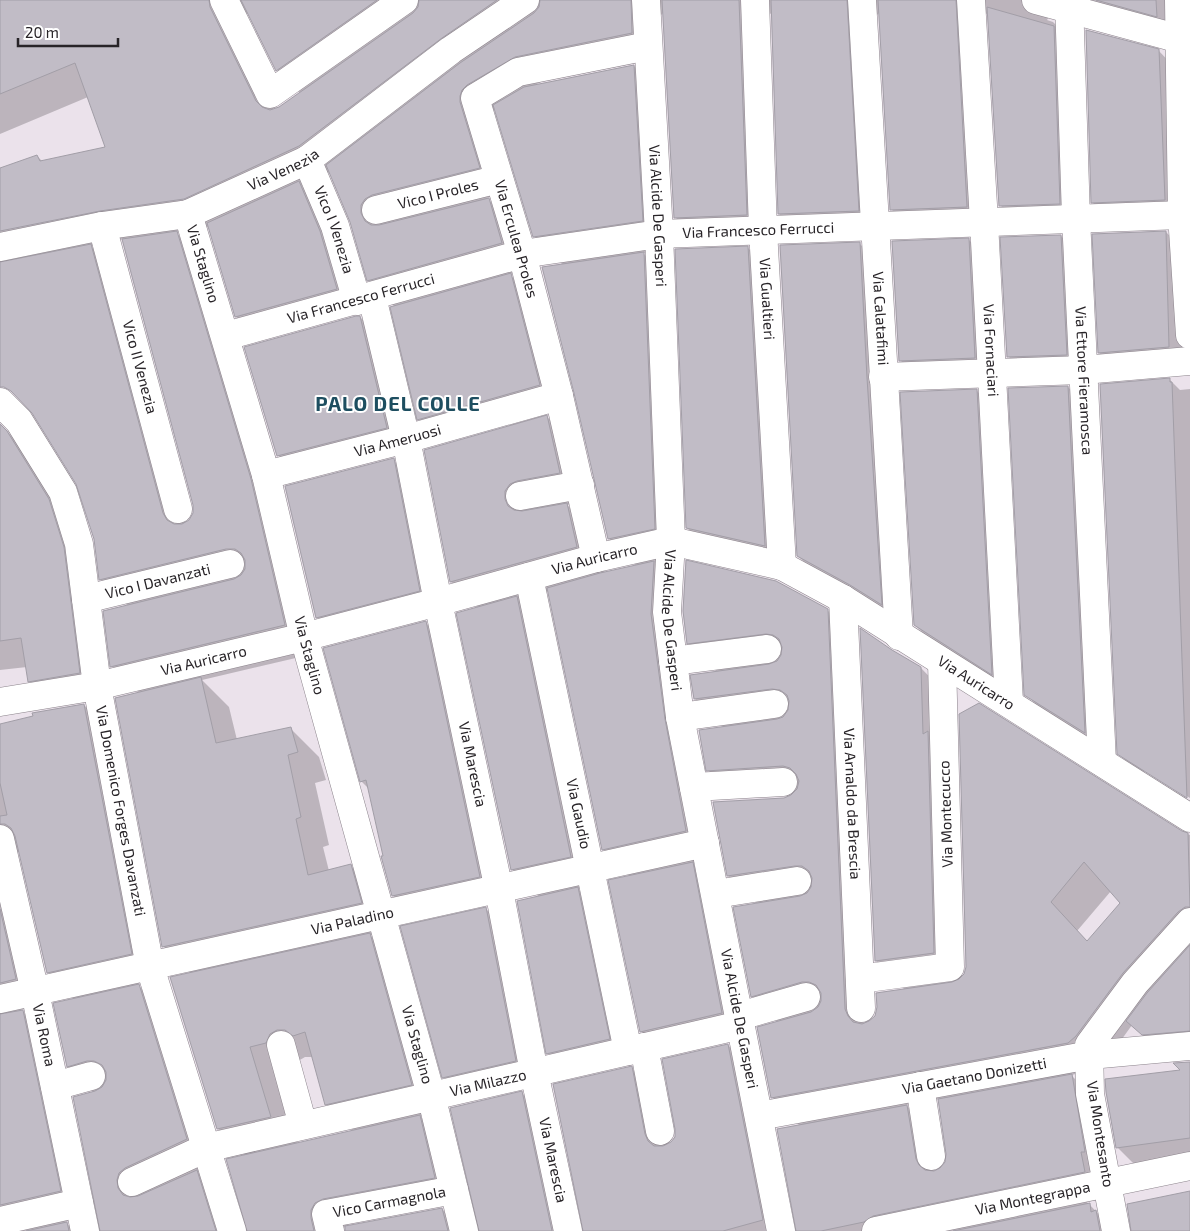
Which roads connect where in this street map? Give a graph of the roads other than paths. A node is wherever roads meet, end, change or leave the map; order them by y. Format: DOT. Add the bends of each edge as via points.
graph roads {
  1 [pos="224,0"];
  2 [pos="404,0"];
  3 [pos="525,0"];
  4 [pos="646,0"];
  5 [pos="755,0"];
  6 [pos="862,0"];
  7 [pos="971,0"];
  8 [pos="1036,0"];
  9 [pos="1179,0"];
  10 [pos="1070,4"];
  11 [pos="1180,39"];
  12 [pos="648,46"];
  13 [pos="307,160"];
  14 [pos="499,179"];
  15 [pos="376,210"];
  16 [pos="188,214"];
  17 [pos="1182,215"];
  18 [pos="1076,218"];
  19 [pos="984,222"];
  20 [pos="102,226"];
  21 [pos="875,226"];
  22 [pos="763,230"];
  23 [pos="659,234"];
  24 [pos="0,247"];
  25 [pos="522,254"];
  26 [pos="364,299"];
  27 [pos="1190,335"];
  28 [pos="226,336"];
  29 [pos="1190,361"];
  30 [pos="1082,370"];
  31 [pos="992,373"];
  32 [pos="883,377"];
  33 [pos="559,396"];
  34 [pos="0,402"];
  35 [pos="406,439"];
  36 [pos="266,475"];
  37 [pos="580,485"];
  38 [pos="520,496"];
  39 [pos="178,509"];
  40 [pos="671,541"];
  41 [pos="596,558"];
  42 [pos="230,564"];
  43 [pos="782,566"];
  44 [pos="529,577"];
  45 [pos="844,599"];
  46 [pos="86,600"];
  47 [pos="438,602"];
  48 [pos="899,636"];
  49 [pos="304,637"];
  50 [pos="766,649"];
  51 [pos="673,662"];
  52 [pos="942,662"];
  53 [pos="97,686"];
  54 [pos="0,702"];
  55 [pos="1009,702"];
  56 [pos="774,704"];
  57 [pos="680,716"];
  58 [pos="1102,762"];
  59 [pos="783,782"];
  60 [pos="694,787"];
  61 [pos="1190,818"];
  62 [pos="0,839"];
  63 [pos="705,843"];
  64 [pos="591,869"];
  65 [pos="797,881"];
  66 [pos="499,890"];
  67 [pos="716,894"];
  68 [pos="380,916"];
  69 [pos="1190,922"];
  70 [pos="150,967"];
  71 [pos="860,979"];
  72 [pos="36,992"];
  73 [pos="806,997"];
  74 [pos="0,999"];
  75 [pos="861,1008"];
  76 [pos="741,1020"];
  77 [pos="281,1045"];
  78 [pos="1190,1046"];
  79 [pos="636,1049"];
  80 [pos="1090,1055"];
  81 [pos="534,1072"];
  82 [pos="91,1076"];
  83 [pos="55,1086"];
  84 [pos="920,1086"];
  85 [pos="431,1095"];
  86 [pos="759,1116"];
  87 [pos="303,1125"];
  88 [pos="660,1131"];
  89 [pos="206,1148"];
  90 [pos="931,1156"];
  91 [pos="1190,1166"];
  92 [pos="132,1182"];
  93 [pos="1108,1182"];
  94 [pos="454,1190"];
  95 [pos="80,1203"];
  96 [pos="0,1222"];
  97 [pos="328,1223"];
  98 [pos="940,1224"];
  99 [pos="778,1230"];
  100 [pos="86,1231"];
  101 [pos="232,1231"];
  102 [pos="464,1231"];
  103 [pos="568,1231"];
  104 [pos="876,1231"];
  105 [pos="1116,1231"];
  1 -- 2 [label="street" via="270,94"];
  3 -- 13 [label="street, Via Venezia" via="451,50"];
  4 -- 12 [label="street, Via Alcide De Gasperi"];
  5 -- 22 [label="street, Via Gualtieri"];
  6 -- 21 [label="street, Via Calatafimi"];
  7 -- 19 [label="street, Via Fornaciari"];
  8 -- 10 [label="street"];
  9 -- 11 [label="street"];
  10 -- 11 [label="street"];
  10 -- 18 [label="street, Via Ettore Fieramosca"];
  11 -- 17 [label="street"];
  12 -- 14 [label="street, Via Erculea Proles" via="518,72 475,98"];
  12 -- 23 [label="street, Via Alcide De Gasperi"];
  13 -- 16 [label="street, Via Venezia"];
  13 -- 26 [label="street, Vico I Venezia"];
  14 -- 15 [label="street, Vico I Proles"];
  14 -- 25 [label="street, Via Erculea Proles"];
  16 -- 20 [label="street, Via Venezia"];
  16 -- 28 [label="street, Via Staglino"];
  17 -- 18 [label="street, Via Francesco Ferrucci"];
  17 -- 27 [label="street"];
  18 -- 19 [label="street, Via Francesco Ferrucci"];
  18 -- 30 [label="street, Via Ettore Fieramosca"];
  19 -- 21 [label="street, Via Francesco Ferrucci"];
  19 -- 31 [label="street, Via Fornaciari"];
  20 -- 24 [label="street, Via Venezia"];
  20 -- 39 [label="street, Vico II Venezia"];
  21 -- 22 [label="street, Via Francesco Ferrucci"];
  21 -- 32 [label="street, Via Calatafimi"];
  22 -- 23 [label="street, Via Francesco Ferrucci"];
  22 -- 43 [label="street, Via Gualtieri"];
  23 -- 25 [label="street, Via Francesco Ferrucci"];
  23 -- 40 [label="street, Via Alcide De Gasperi"];
  25 -- 26 [label="street, Via Francesco Ferrucci"];
  25 -- 33 [label="street, Via Erculea Proles"];
  26 -- 28 [label="street, Via Francesco Ferrucci"];
  26 -- 35 [label="street, Via Marescia"];
  28 -- 36 [label="street, Via Staglino"];
  29 -- 30 [label="street"];
  30 -- 31 [label="street"];
  30 -- 58 [label="street, Via Ettore Fieramosca"];
  31 -- 32 [label="street"];
  31 -- 55 [label="street, Via Fornaciari"];
  32 -- 48 [label="street, Via Calatafimi"];
  33 -- 35 [label="street, Via Ameruosi"];
  33 -- 37 [label="street, Via Erculea Proles"];
  34 -- 46 [label="street, Via Domenico Forges Davanzati" via="19,421 62,492 79,544"];
  35 -- 36 [label="street, Via Ameruosi"];
  35 -- 47 [label="street, Via Marescia"];
  36 -- 49 [label="street, Via Staglino"];
  37 -- 38 [label="street"];
  37 -- 41 [label="street, Via Erculea Proles"];
  40 -- 41 [label="street, Via Auricarro"];
  40 -- 43 [label="street, Via Auricarro"];
  40 -- 51 [label="street, Via Alcide De Gasperi" via="667,612"];
  41 -- 44 [label="street, Via Auricarro"];
  42 -- 46 [label="street, Vico I Davanzati"];
  43 -- 45 [label="street, Via Auricarro"];
  44 -- 47 [label="street, Via Auricarro"];
  44 -- 64 [label="street, Via Gaudio"];
  45 -- 48 [label="street, Via Auricarro"];
  45 -- 71 [label="street, Via Arnaldo da Brescia"];
  46 -- 53 [label="street, Via Domenico Forges Davanzati"];
  47 -- 49 [label="street, Via Auricarro"];
  47 -- 66 [label="street, Via Marescia"];
  48 -- 52 [label="street, Via Auricarro"];
  49 -- 53 [label="street, Via Auricarro"];
  49 -- 68 [label="street, Via Staglino"];
  50 -- 51 [label="street"];
  51 -- 57 [label="street, Via Alcide De Gasperi"];
  52 -- 55 [label="street, Via Auricarro"];
  52 -- 71 [label="street, Via Montecucco" via="950,967"];
  53 -- 54 [label="street, Via Auricarro"];
  53 -- 70 [label="street, Via Domenico Forges Davanzati"];
  55 -- 58 [label="street, Via Auricarro"];
  56 -- 57 [label="street"];
  57 -- 60 [label="street, Via Alcide De Gasperi"];
  58 -- 61 [label="street, Via Auricarro"];
  59 -- 60 [label="street"];
  60 -- 63 [label="street, Via Alcide De Gasperi"];
  62 -- 72 [label="street, Via Roma"];
  63 -- 64 [label="street, Via Paladino"];
  63 -- 67 [label="street, Via Alcide De Gasperi"];
  64 -- 66 [label="street, Via Paladino"];
  64 -- 79 [label="street, Via Gaudio"];
  65 -- 67 [label="street"];
  66 -- 68 [label="street, Via Paladino"];
  66 -- 81 [label="street, Via Marescia"];
  67 -- 76 [label="street, Via Alcide De Gasperi"];
  68 -- 70 [label="street, Via Paladino"];
  68 -- 85 [label="street, Via Staglino"];
  69 -- 80 [label="street, Via Montesanto" via="1135,983 1089,1046"];
  70 -- 72 [label="street, Via Paladino"];
  70 -- 89 [label="street, Via Domenico Forges Davanzati"];
  71 -- 75 [label="street, Via Arnaldo da Brescia"];
  72 -- 74 [label="street, Via Paladino"];
  72 -- 83 [label="street, Via Roma"];
  73 -- 76 [label="street, Via Milazzo"];
  76 -- 79 [label="street, Via Milazzo"];
  76 -- 86 [label="street, Via Alcide De Gasperi"];
  77 -- 87 [label="street"];
  78 -- 80 [label="street, Via Gaetano Donizetti"];
  79 -- 81 [label="street, Via Milazzo"];
  79 -- 88 [label="street, Via Gaudio"];
  80 -- 84 [label="street, Via Gaetano Donizetti"];
  80 -- 93 [label="street, Via Montesanto" via="1090,1094"];
  81 -- 85 [label="street, Via Milazzo"];
  81 -- 103 [label="street, Via Marescia"];
  82 -- 83 [label="street"];
  83 -- 95 [label="street, Via Roma"];
  84 -- 86 [label="street, Via Gaetano Donizetti"];
  84 -- 90 [label="street"];
  85 -- 87 [label="street, Via Milazzo"];
  85 -- 94 [label="street, Via Staglino"];
  86 -- 99 [label="street, Via Alcide De Gasperi"];
  87 -- 89 [label="street, Via Milazzo"];
  89 -- 92 [label="street, Via Milazzo"];
  89 -- 101 [label="street, Via Domenico Forges Davanzati"];
  91 -- 93 [label="street, Via Montegrappa"];
  93 -- 98 [label="street, Via Montegrappa"];
  93 -- 105 [label="street, Via Montesanto"];
  94 -- 97 [label="street, Vico Carmagnola"];
  94 -- 102 [label="street, Via Staglino"];
  95 -- 96 [label="street"];
  95 -- 100 [label="street, Via Roma"];
  98 -- 104 [label="street, Via Montegrappa"];
}
